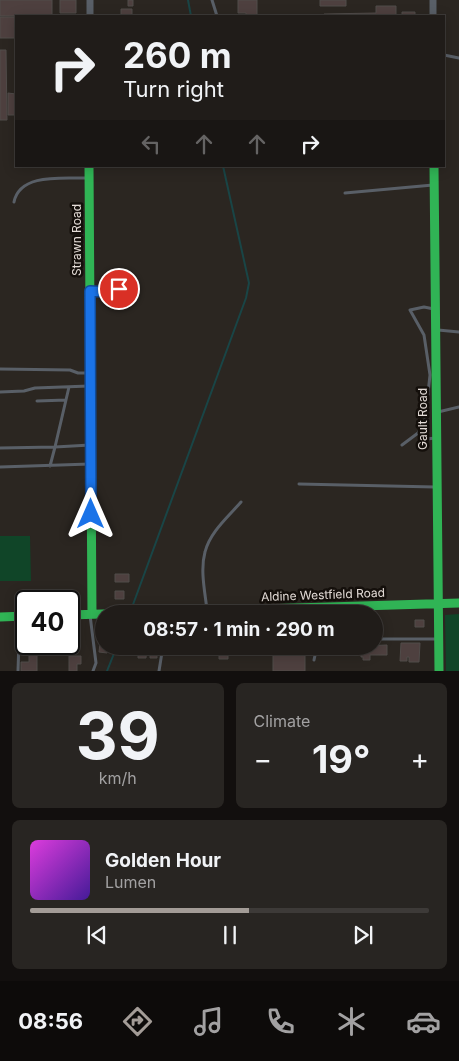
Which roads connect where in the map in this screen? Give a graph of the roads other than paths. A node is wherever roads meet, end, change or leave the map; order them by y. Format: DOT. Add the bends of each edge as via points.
graph roads {
  1 [pos="90,0"];
  2 [pos="212,0"];
  3 [pos="432,0"];
  4 [pos="90,15"];
  5 [pos="217,15"];
  6 [pos="433,15"];
  7 [pos="445,55"];
  8 [pos="459,58"];
  9 [pos="89,167"];
  10 [pos="434,167"];
  11 [pos="89,178"];
  12 [pos="434,185"];
  13 [pos="345,193"];
  14 [pos="14,202"];
  15 [pos="119,289"];
  16 [pos="90,291"];
  17 [pos="435,309"];
  18 [pos="435,330"];
  19 [pos="459,332"];
  20 [pos="0,369"];
  21 [pos="91,373"];
  22 [pos="91,386"];
  23 [pos="69,388"];
  24 [pos="0,392"];
  25 [pos="36,400"];
  26 [pos="66,400"];
  27 [pos="459,407"];
  28 [pos="435,413"];
  29 [pos="418,433"];
  30 [pos="436,438"];
  31 [pos="91,445"];
  32 [pos="402,445"];
  33 [pos="55,447"];
  34 [pos="0,448"];
  35 [pos="91,464"];
  36 [pos="50,466"];
  37 [pos="0,467"];
  38 [pos="298,484"];
  39 [pos="436,487"];
  40 [pos="241,502"];
  41 [pos="459,603"];
  42 [pos="438,604"];
  43 [pos="206,605"];
  44 [pos="383,606"];
  45 [pos="80,614"];
  46 [pos="91,614"];
  47 [pos="95,614"];
  48 [pos="15,616"];
  49 [pos="0,617"];
  50 [pos="383,639"];
  51 [pos="438,639"];
  52 [pos="19,655"];
  53 [pos="162,655"];
  54 [pos="315,655"];
  55 [pos="314,660"];
  56 [pos="18,671"];
  57 [pos="93,671"];
  58 [pos="159,671"];
  59 [pos="439,671"];
  1 -- 4 [label="street"];
  2 -- 5 [label="lane"];
  3 -- 6 [label="street"];
  7 -- 8 [label="lane"];
  9 -- 11 [label="street, Strawn Road"];
  10 -- 12 [label="street, Gault Road"];
  11 -- 14 [label="lane" via="32,180 15,193"];
  11 -- 16 [label="street, Strawn Road"];
  12 -- 13 [label="lane"];
  12 -- 17 [label="street, Gault Road"];
  15 -- 16 [label="lane"];
  16 -- 21 [label="street, Strawn Road"];
  17 -- 18 [label="street, Gault Road"];
  17 -- 29 [label="lane" via="410,310 424,335 430,375 425,421"];
  18 -- 19 [label="lane"];
  18 -- 28 [label="street, Gault Road"];
  20 -- 21 [label="lane"];
  21 -- 22 [label="street, Strawn Road"];
  22 -- 23 [label="lane"];
  22 -- 31 [label="street, Strawn Road"];
  23 -- 24 [label="lane"];
  23 -- 26 [label="lane"];
  25 -- 26 [label="lane"];
  26 -- 33 [label="lane"];
  27 -- 28 [label="lane"];
  28 -- 30 [label="street, Gault Road"];
  29 -- 30 [label="lane" via="427,439"];
  29 -- 32 [label="lane"];
  30 -- 39 [label="street, Gault Road"];
  31 -- 33 [label="lane"];
  31 -- 35 [label="street, Strawn Road"];
  33 -- 34 [label="lane"];
  33 -- 36 [label="lane"];
  35 -- 36 [label="lane"];
  35 -- 46 [label="street, Strawn Road"];
  36 -- 37 [label="lane"];
  38 -- 39 [label="lane"];
  39 -- 42 [label="street, Gault Road"];
  40 -- 43 [label="lane" via="216,530 205,552"];
  41 -- 42 [label="street, Aldine Westfield Road"];
  42 -- 44 [label="street, Aldine Westfield Road"];
  42 -- 51 [label="street, Gault Road"];
  45 -- 46 [label="street, Aldine Westfield Road"];
  46 -- 47 [label="street, Aldine Westfield Road"];
  46 -- 57 [label="lane" via="96,664"];
  48 -- 49 [label="street"];
  50 -- 51 [label="lane"];
  51 -- 59 [label="street, Gault Road"];
  52 -- 56 [label="lane"];
  53 -- 58 [label="lane"];
  54 -- 55 [label="lane"];
}
